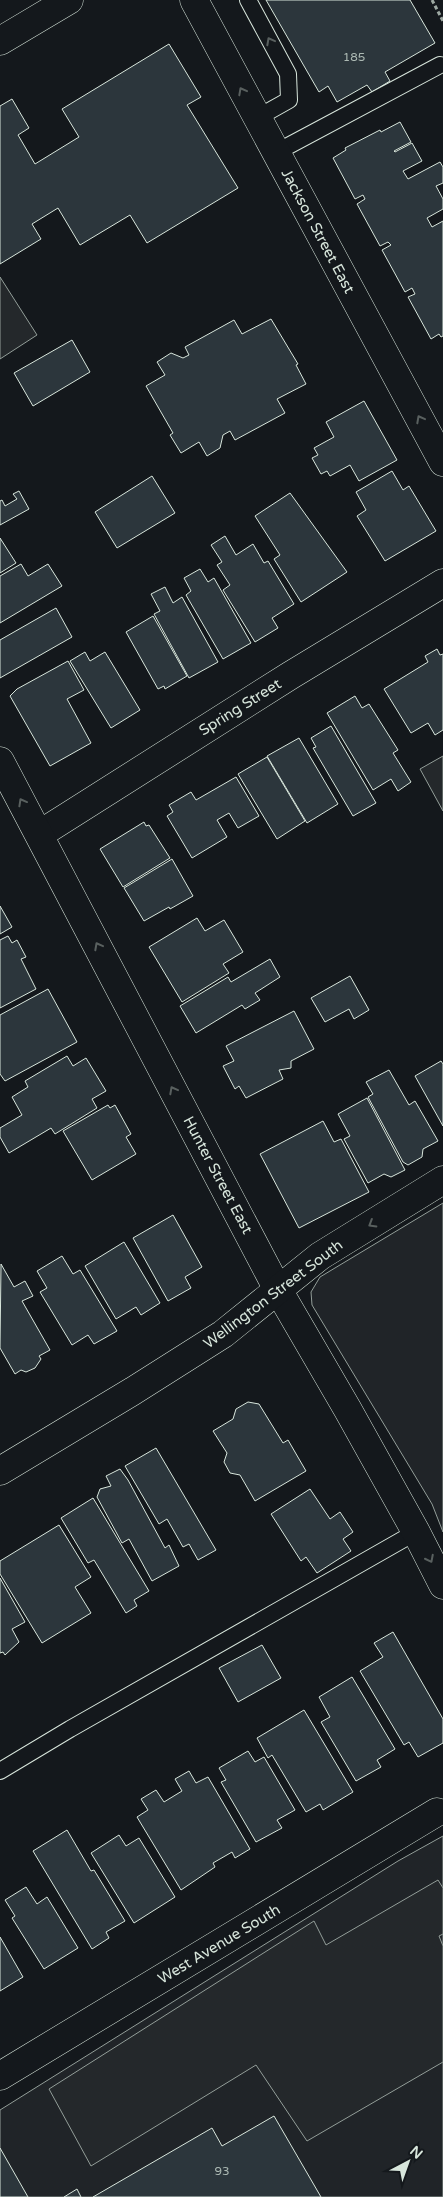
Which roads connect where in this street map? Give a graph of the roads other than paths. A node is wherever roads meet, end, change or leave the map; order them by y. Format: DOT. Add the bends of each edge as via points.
graph roads {
  1 [pos="69,0"];
  2 [pos="194,0"];
  3 [pos="248,0"];
  4 [pos="0,41"];
  5 [pos="440,65"];
  6 [pos="257,118"];
  7 [pos="275,153"];
  8 [pos="443,462"];
  9 [pos="443,583"];
  10 [pos="0,762"];
  11 [pos="40,834"];
  12 [pos="443,1180"];
  13 [pos="277,1288"];
  14 [pos="0,1471"];
  15 [pos="416,1532"];
  16 [pos="443,1585"];
  17 [pos="0,1770"];
  18 [pos="437,1812"];
  19 [pos="0,2076"];
  1 -- 4 [label="street"];
  6 -- 2 [label="street, Jackson Street East, one-way"];
  6 -- 3 [label="lane, one-way" via="289,100 288,74"];
  5 -- 7 [label="lane"];
  6 -- 7 [label="street, Jackson Street East"];
  8 -- 7 [label="street, Jackson Street East, one-way"];
  9 -- 11 [label="street, Spring Street"];
  11 -- 10 [label="street, Hunter Street East, one-way"];
  13 -- 11 [label="street, Hunter Street East, one-way"];
  12 -- 13 [label="street, Wellington Street South, one-way" via="320,1256"];
  13 -- 14 [label="street, Wellington Street South" via="223,1334"];
  13 -- 15 [label="street, Hunter Street East"];
  15 -- 16 [label="street, Hunter Street East, one-way"];
  15 -- 17 [label="lane"];
  18 -- 19 [label="street, West Avenue South"];
}
